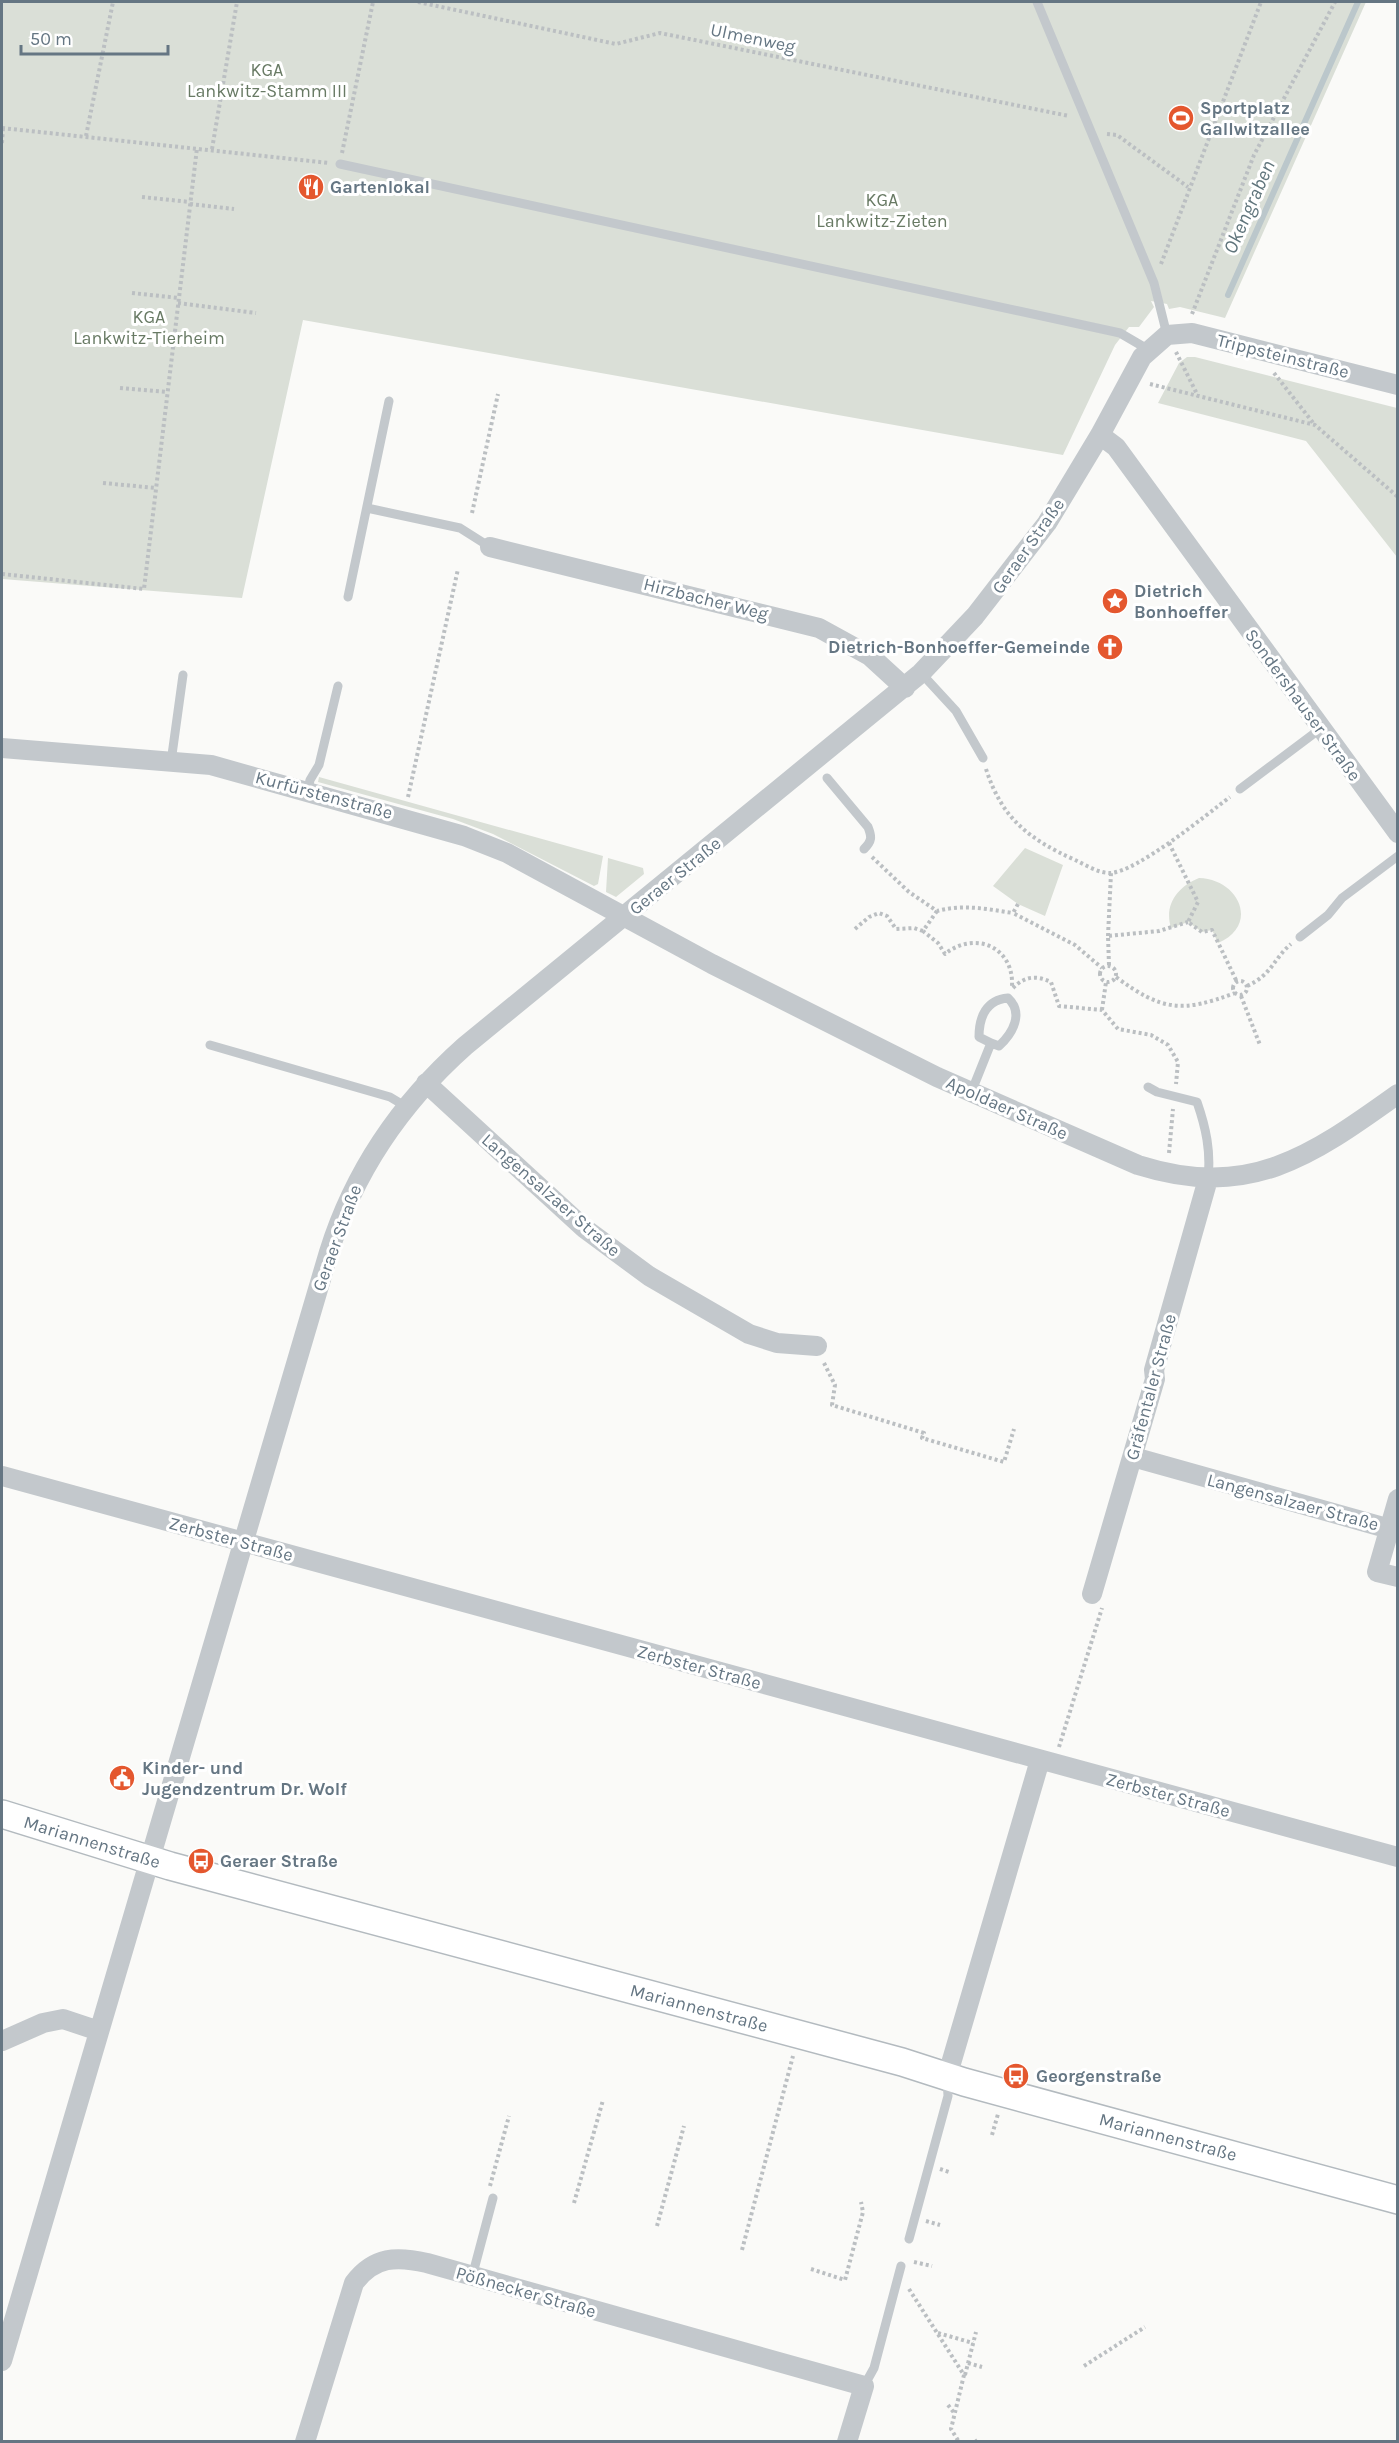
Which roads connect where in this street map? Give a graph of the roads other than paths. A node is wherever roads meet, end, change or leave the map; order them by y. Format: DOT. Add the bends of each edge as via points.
graph roads {
  1 [pos="1037,2"];
  2 [pos="340,164"];
  3 [pos="1167,335"];
  4 [pos="1149,350"];
  5 [pos="1398,385"];
  6 [pos="389,401"];
  7 [pos="1100,435"];
  8 [pos="367,508"];
  9 [pos="490,547"];
  10 [pos="348,597"];
  11 [pos="921,673"];
  12 [pos="183,675"];
  13 [pos="338,686"];
  14 [pos="905,688"];
  15 [pos="1320,729"];
  16 [pos="2,748"];
  17 [pos="983,758"];
  18 [pos="171,762"];
  19 [pos="826,778"];
  20 [pos="1240,789"];
  21 [pos="308,790"];
  22 [pos="1398,833"];
  23 [pos="864,849"];
  24 [pos="1398,856"];
  25 [pos="626,917"];
  26 [pos="1300,937"];
  27 [pos="991,1043"];
  28 [pos="210,1045"];
  29 [pos="426,1083"];
  30 [pos="1148,1087"];
  31 [pos="971,1093"];
  32 [pos="1398,1094"];
  33 [pos="405,1106"];
  34 [pos="1208,1179"];
  35 [pos="817,1346"];
  36 [pos="1132,1457"];
  37 [pos="2,1476"];
  38 [pos="1398,1499"];
  39 [pos="1390,1528"];
  40 [pos="244,1542"];
  41 [pos="1398,1577"];
  42 [pos="1096,1599"];
  43 [pos="1040,1760"];
  44 [pos="2,1814"];
  45 [pos="1398,1857"];
  46 [pos="149,1859"];
  47 [pos="99,2031"];
  48 [pos="2,2041"];
  49 [pos="947,2077"];
  50 [pos="493,2198"];
  51 [pos="1398,2200"];
  52 [pos="909,2239"];
  53 [pos="901,2266"];
  54 [pos="472,2278"];
  55 [pos="2,2361"];
  56 [pos="864,2386"];
  57 [pos="305,2442"];
  58 [pos="847,2442"];
  1 -- 3 [label="lane" via="1154,283"];
  2 -- 4 [label="lane" via="1120,333"];
  3 -- 4 [label="street, Geraer Straße"];
  3 -- 5 [label="street, Trippsteinstraße" via="1192,333"];
  4 -- 7 [label="street, Geraer Straße"];
  6 -- 8 [label="lane"];
  7 -- 11 [label="street, Geraer Straße" via="1047,524 1005,581"];
  7 -- 15 [label="street, Sondershauser Straße" via="1116,447"];
  8 -- 9 [label="lane" via="460,528"];
  8 -- 10 [label="lane"];
  9 -- 14 [label="street, Hirzbacher Weg" via="819,628 870,656"];
  11 -- 14 [label="street, Geraer Straße"];
  11 -- 17 [label="lane" via="956,711"];
  12 -- 18 [label="lane"];
  13 -- 21 [label="lane" via="319,765"];
  14 -- 25 [label="street, Geraer Straße"];
  15 -- 20 [label="lane"];
  15 -- 22 [label="street, Sondershauser Straße"];
  16 -- 18 [label="street, Kurfürstenstraße"];
  18 -- 21 [label="street, Kurfürstenstraße" via="211,765"];
  19 -- 23 [label="lane" via="868,827 871,843"];
  21 -- 25 [label="street, Kurfürstenstraße" via="464,836 507,853"];
  24 -- 26 [label="lane" via="1342,898 1329,915"];
  25 -- 29 [label="street, Geraer Straße" via="465,1046"];
  25 -- 31 [label="street, Apoldaer Straße"];
  27 -- 27 [label="lane" via="999,1046 1008,1038 1017,1017 1016,1005 1008,998 989,1004 979,1024 979,1037"];
  27 -- 31 [label="lane"];
  28 -- 33 [label="lane" via="390,1097"];
  29 -- 33 [label="street, Geraer Straße"];
  29 -- 35 [label="street, Langensalzaer Straße" via="584,1228 649,1276 749,1334 777,1343"];
  30 -- 34 [label="lane" via="1197,1102 1210,1157"];
  31 -- 34 [label="street, Apoldaer Straße" via="1137,1165 1172,1175"];
  32 -- 34 [label="street, Apoldaer Straße" via="1297,1160"];
  33 -- 40 [label="street, Geraer Straße" via="367,1162 338,1226"];
  34 -- 36 [label="street, Gräfentaler Straße"];
  36 -- 39 [label="street, Langensalzaer Straße"];
  36 -- 42 [label="street, Gräfentaler Straße"];
  37 -- 40 [label="street, Zerbster Straße"];
  38 -- 39 [label="street"];
  39 -- 41 [label="street, Langensalzaer Straße" via="1377,1572"];
  40 -- 43 [label="street, Zerbster Straße"];
  40 -- 46 [label="street, Geraer Straße"];
  43 -- 45 [label="street, Zerbster Straße"];
  43 -- 49 [label="street"];
  44 -- 46 [label="street, Mariannenstraße"];
  46 -- 47 [label="street, Geraer Straße"];
  46 -- 49 [label="street, Mariannenstraße"];
  47 -- 48 [label="street" via="63,2019"];
  47 -- 55 [label="street, Geraer Straße"];
  49 -- 51 [label="street, Mariannenstraße"];
  49 -- 52 [label="lane" via="948,2096"];
  50 -- 54 [label="lane"];
  53 -- 56 [label="lane" via="874,2368"];
  54 -- 56 [label="street, Pößnecker Straße"];
  54 -- 57 [label="street, Pößnecker Straße" via="427,2263 392,2258 372,2265 354,2283"];
  56 -- 58 [label="street"];
}
